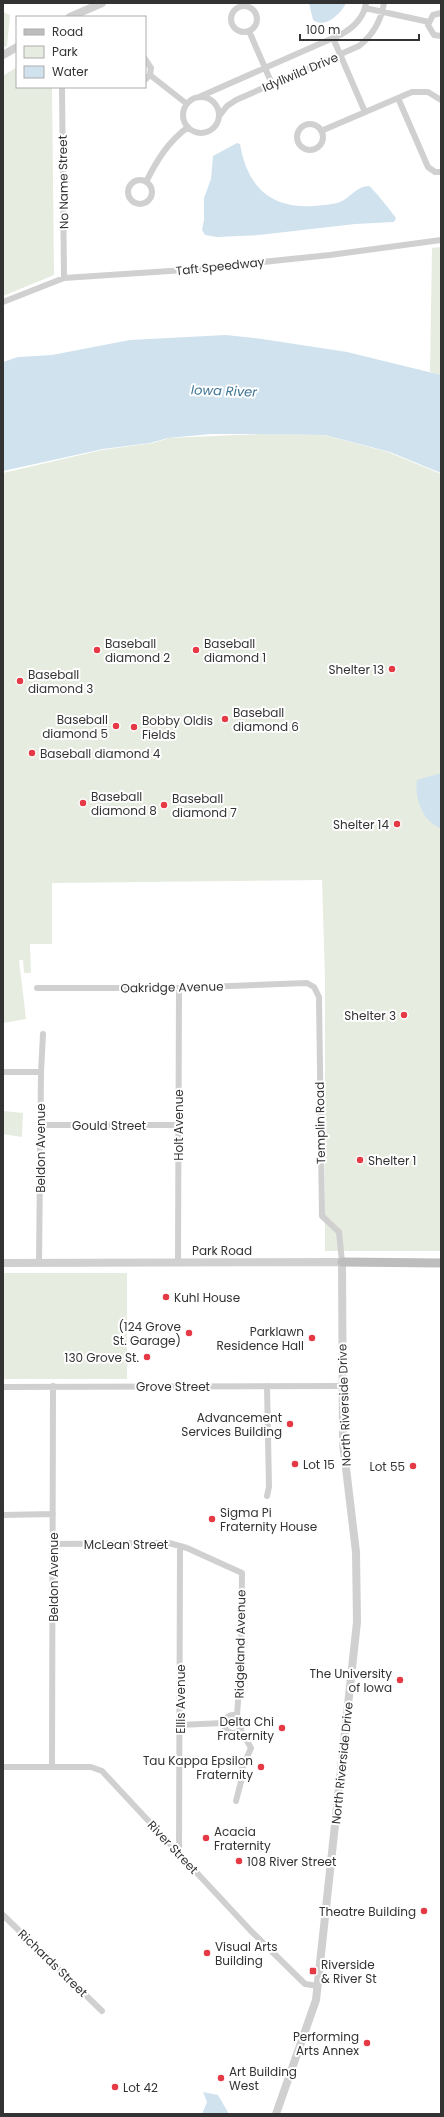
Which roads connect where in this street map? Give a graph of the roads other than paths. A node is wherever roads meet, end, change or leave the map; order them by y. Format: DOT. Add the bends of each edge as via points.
graph roads {
  1 [pos="102,3"];
  2 [pos="384,3"];
  3 [pos="365,6"];
  4 [pos="383,12"];
  5 [pos="441,13"];
  6 [pos="72,16"];
  7 [pos="429,22"];
  8 [pos="249,31"];
  9 [pos="441,36"];
  10 [pos="333,38"];
  11 [pos="16,48"];
  12 [pos="3,55"];
  13 [pos="341,55"];
  14 [pos="146,60"];
  15 [pos="266,67"];
  16 [pos="150,75"];
  17 [pos="146,79"];
  18 [pos="272,84"];
  19 [pos="62,88"];
  20 [pos="199,96"];
  21 [pos="398,98"];
  22 [pos="441,100"];
  23 [pos="186,104"];
  24 [pos="365,112"];
  25 [pos="220,115"];
  26 [pos="188,127"];
  27 [pos="321,131"];
  28 [pos="441,172"];
  29 [pos="146,182"];
  30 [pos="441,240"];
  31 [pos="64,278"];
  32 [pos="3,302"];
  33 [pos="307,983"];
  34 [pos="37,988"];
  35 [pos="180,988"];
  36 [pos="43,1034"];
  37 [pos="3,1072"];
  38 [pos="41,1072"];
  39 [pos="40,1125"];
  40 [pos="178,1125"];
  41 [pos="178,1262"];
  42 [pos="342,1262"];
  43 [pos="3,1263"];
  44 [pos="39,1263"];
  45 [pos="441,1263"];
  46 [pos="3,1386"];
  47 [pos="53,1386"];
  48 [pos="267,1386"];
  49 [pos="342,1386"];
  50 [pos="267,1496"];
  51 [pos="53,1514"];
  52 [pos="3,1515"];
  53 [pos="53,1544"];
  54 [pos="180,1546"];
  55 [pos="242,1573"];
  56 [pos="237,1715"];
  57 [pos="224,1723"];
  58 [pos="180,1725"];
  59 [pos="240,1730"];
  60 [pos="3,1767"];
  61 [pos="52,1767"];
  62 [pos="236,1801"];
  63 [pos="179,1853"];
  64 [pos="3,1915"];
  65 [pos="318,1986"];
  66 [pos="102,2011"];
  67 [pos="276,2114"];
  1 -- 6 [label="street"];
  2 -- 4 [label="street, Idyllwild Drive"];
  3 -- 4 [label="street"];
  3 -- 10 [label="street, Idyllwild Drive" via="356,24 350,30"];
  4 -- 7 [label="street"];
  4 -- 13 [label="street, Idyllwild Drive" via="369,38"];
  5 -- 7 [label="street" via="433,15"];
  7 -- 9 [label="street" via="431,32"];
  8 -- 8 [label="street" via="255,26 256,13 249,7 237,8 231,16 233,27 243,32"];
  8 -- 15 [label="street"];
  10 -- 13 [label="street"];
  10 -- 15 [label="street, Idyllwild Drive"];
  11 -- 12 [label="street"];
  13 -- 18 [label="street, Idyllwild Drive"];
  13 -- 24 [label="street"];
  14 -- 16 [label="street" via="151,68"];
  15 -- 18 [label="street"];
  15 -- 20 [label="street, Idyllwild Drive"];
  16 -- 17 [label="street"];
  16 -- 23 [label="street"];
  18 -- 25 [label="street, Idyllwild Drive" via="236,100"];
  19 -- 31 [label="street, No Name Street"];
  20 -- 23 [label="street, Idyllwild Drive"];
  20 -- 25 [label="street" via="211,99 219,109"];
  21 -- 22 [label="street" via="420,91"];
  21 -- 24 [label="street"];
  21 -- 28 [label="street" via="428,167 435,172"];
  23 -- 26 [label="street" via="183,117"];
  24 -- 27 [label="street"];
  25 -- 26 [label="street, Idyllwild Drive" via="218,122 210,131 198,133"];
  26 -- 29 [label="street" via="163,151"];
  27 -- 27 [label="street" via="314,125 306,125 299,130 298,142 304,148 315,148 322,140"];
  30 -- 31 [label="street, Taft Speedway" via="330,255 193,269"];
  31 -- 32 [label="street, Taft Speedway"];
  33 -- 35 [label="street, Oakridge Avenue"];
  33 -- 42 [label="street, Templin Road" via="314,986 319,997 322,1216 339,1232"];
  34 -- 35 [label="street, Oakridge Avenue"];
  35 -- 40 [label="street, Holt Avenue"];
  36 -- 38 [label="street, Beldon Avenue"];
  37 -- 38 [label="street"];
  38 -- 39 [label="street, Beldon Avenue"];
  39 -- 40 [label="street, Gould Street"];
  39 -- 44 [label="street, Beldon Avenue"];
  40 -- 41 [label="street, Holt Avenue"];
  41 -- 42 [label="street, Park Road"];
  41 -- 44 [label="street, Park Road"];
  42 -- 45 [label="main road, Park Road"];
  42 -- 49 [label="street, North Riverside Drive"];
  43 -- 44 [label="street, Park Road"];
  46 -- 47 [label="street, Grove Street"];
  47 -- 48 [label="street, Grove Street"];
  47 -- 51 [label="street, Beldon Avenue"];
  48 -- 49 [label="street, Grove Street"];
  48 -- 50 [label="street"];
  49 -- 65 [label="street, North Riverside Drive" via="344,1457 356,1552 357,1622"];
  51 -- 52 [label="street"];
  51 -- 53 [label="street, Beldon Avenue"];
  53 -- 54 [label="street, McLean Street" via="169,1543"];
  53 -- 61 [label="street, Beldon Avenue"];
  54 -- 55 [label="street, McLean Street"];
  54 -- 58 [label="street, Ellis Avenue"];
  55 -- 56 [label="street, Ridgeland Avenue" via="241,1662"];
  56 -- 57 [label="street, Ridgeland Avenue" via="228,1716"];
  56 -- 59 [label="street, Ridgeland Avenue" via="242,1723"];
  57 -- 58 [label="street"];
  57 -- 59 [label="street" via="230,1732"];
  58 -- 63 [label="street, Ellis Avenue"];
  59 -- 62 [label="street, Ridgeland Avenue" via="251,1748 241,1771 243,1774"];
  60 -- 61 [label="street, River Street"];
  61 -- 63 [label="street, River Street" via="91,1768 102,1771"];
  63 -- 65 [label="street, River Street" via="304,1984"];
  64 -- 66 [label="street, Richards Street"];
  65 -- 67 [label="street, North Riverside Drive" via="307,2029"];
}
